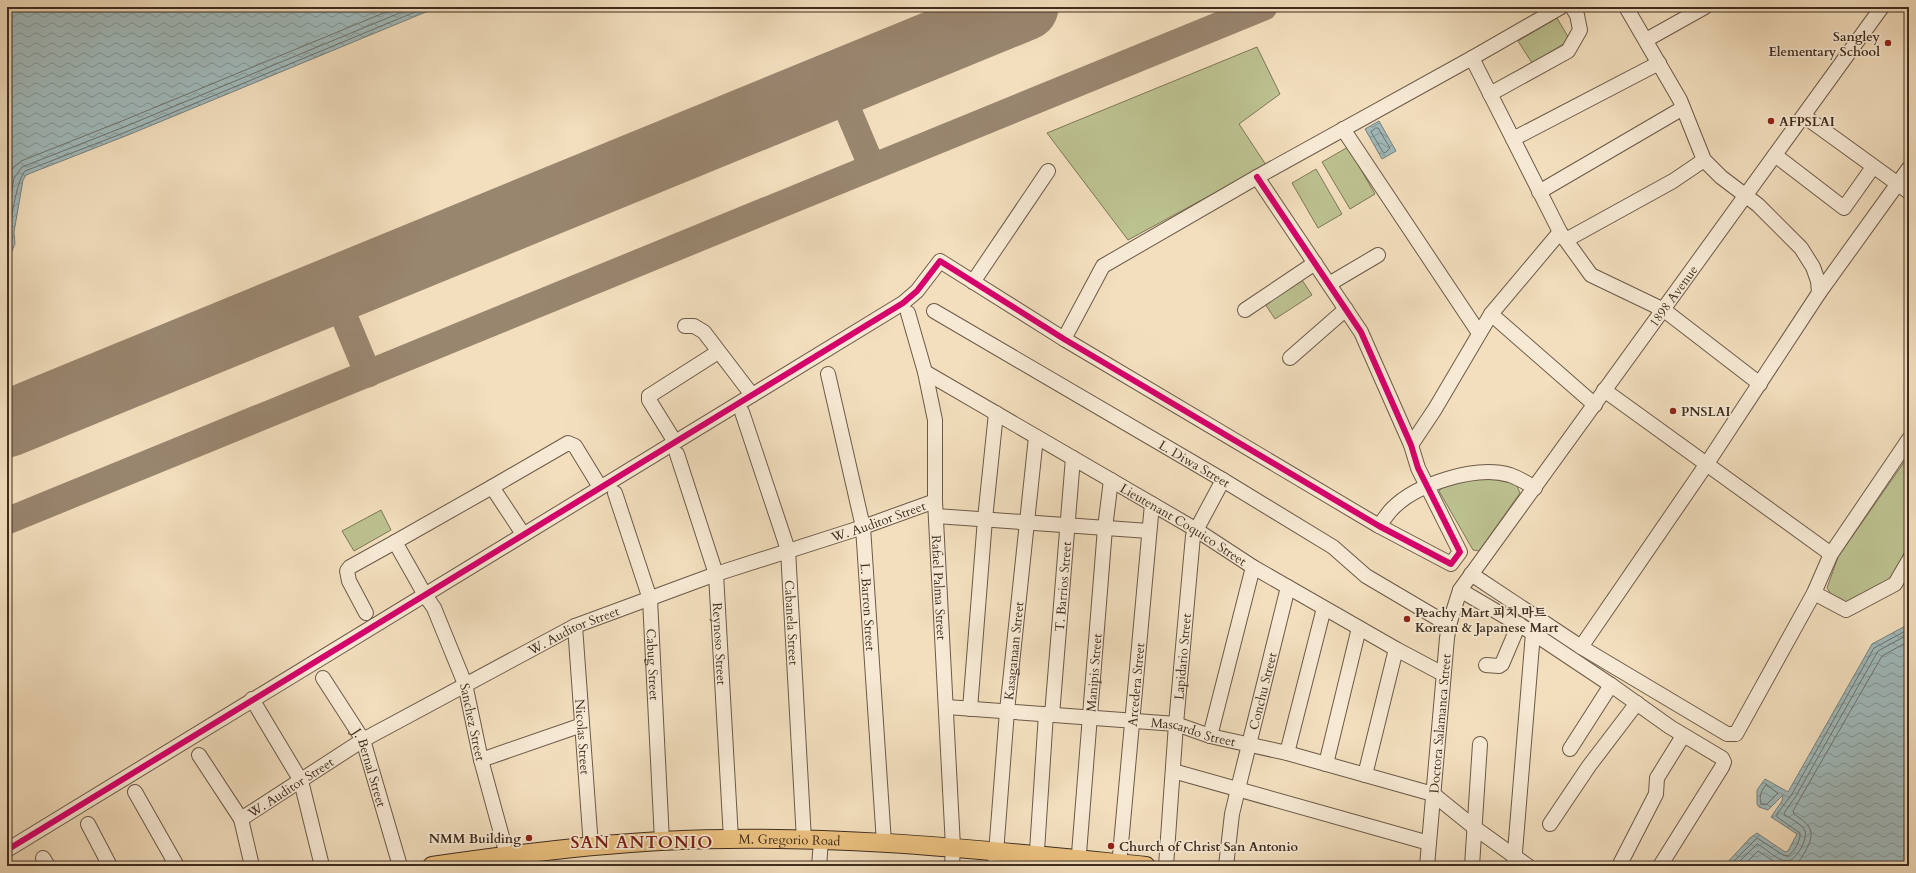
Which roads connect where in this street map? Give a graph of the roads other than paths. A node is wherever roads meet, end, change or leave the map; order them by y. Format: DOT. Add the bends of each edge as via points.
graph roads {
  1 [pos="1561,7"];
  2 [pos="1572,7"];
  3 [pos="1626,7"];
  4 [pos="1705,7"];
  5 [pos="1877,9"];
  6 [pos="1646,40"];
  7 [pos="1472,58"];
  8 [pos="1659,63"];
  9 [pos="1490,94"];
  10 [pos="1683,108"];
  11 [pos="1804,116"];
  12 [pos="1343,129"];
  13 [pos="1513,139"];
  14 [pos="1776,155"];
  15 [pos="1704,160"];
  16 [pos="1873,167"];
  17 [pos="1909,168"];
  18 [pos="1048,171"];
  19 [pos="1257,176"];
  20 [pos="1904,188"];
  21 [pos="1539,192"];
  22 [pos="1746,195"];
  23 [pos="1563,236"];
  24 [pos="1378,255"];
  25 [pos="1315,263"];
  26 [pos="974,282"];
  27 [pos="1329,284"];
  28 [pos="1819,293"];
  29 [pos="1346,309"];
  30 [pos="1245,310"];
  31 [pos="1664,310"];
  32 [pos="934,311"];
  33 [pos="908,313"];
  34 [pos="1491,314"];
  35 [pos="685,326"];
  36 [pos="1479,333"];
  37 [pos="1064,339"];
  38 [pos="718,352"];
  39 [pos="1290,358"];
  40 [pos="925,372"];
  41 [pos="828,374"];
  42 [pos="1760,384"];
  43 [pos="1604,390"];
  44 [pos="752,395"];
  45 [pos="1594,404"];
  46 [pos="742,412"];
  47 [pos="996,413"];
  48 [pos="1036,437"];
  49 [pos="1909,439"];
  50 [pos="1411,444"];
  51 [pos="676,448"];
  52 [pos="1072,458"];
  53 [pos="1706,465"];
  54 [pos="1111,480"];
  55 [pos="1223,480"];
  56 [pos="1427,486"];
  57 [pos="492,487"];
  58 [pos="600,487"];
  59 [pos="1535,488"];
  60 [pos="615,493"];
  61 [pos="935,501"];
  62 [pos="1152,504"];
  63 [pos="936,516"];
  64 [pos="985,519"];
  65 [pos="1026,522"];
  66 [pos="1066,525"];
  67 [pos="1379,526"];
  68 [pos="863,527"];
  69 [pos="1105,528"];
  70 [pos="1195,529"];
  71 [pos="1149,531"];
  72 [pos="523,534"];
  73 [pos="395,542"];
  74 [pos="788,550"];
  75 [pos="1831,554"];
  76 [pos="1909,560"];
  77 [pos="1253,567"];
  78 [pos="716,574"];
  79 [pos="1465,583"];
  80 [pos="1288,587"];
  81 [pos="1814,593"];
  82 [pos="424,595"];
  83 [pos="650,599"];
  84 [pos="1324,608"];
  85 [pos="366,613"];
  86 [pos="1519,624"];
  87 [pos="1449,625"];
  88 [pos="575,626"];
  89 [pos="1359,628"];
  90 [pos="1534,633"];
  91 [pos="1581,647"];
  92 [pos="1396,650"];
  93 [pos="1486,665"];
  94 [pos="1443,674"];
  95 [pos="323,678"];
  96 [pos="465,684"];
  97 [pos="1611,685"];
  98 [pos="252,700"];
  99 [pos="1636,703"];
  100 [pos="946,707"];
  101 [pos="970,708"];
  102 [pos="1007,711"];
  103 [pos="1049,715"];
  104 [pos="1090,718"];
  105 [pos="1131,721"];
  106 [pos="1176,724"];
  107 [pos="582,725"];
  108 [pos="1210,736"];
  109 [pos="1683,736"];
  110 [pos="363,740"];
  111 [pos="1480,744"];
  112 [pos="1248,745"];
  113 [pos="1570,749"];
  114 [pos="1287,754"];
  115 [pos="199,755"];
  116 [pos="481,760"];
  117 [pos="1326,764"];
  118 [pos="1173,771"];
  119 [pos="1365,775"];
  120 [pos="301,781"];
  121 [pos="1238,790"];
  122 [pos="135,792"];
  123 [pos="1433,794"];
  124 [pos="241,819"];
  125 [pos="88,824"];
  126 [pos="1550,824"];
  127 [pos="1475,828"];
  128 [pos="732,839"];
  129 [pos="813,840"];
  130 [pos="662,841"];
  131 [pos="884,843"];
  132 [pos="1429,843"];
  133 [pos="591,847"];
  134 [pos="953,847"];
  135 [pos="7,850"];
  136 [pos="507,855"];
  137 [pos="996,858"];
  138 [pos="1037,861"];
  139 [pos="1514,862"];
  140 [pos="1078,863"];
  141 [pos="1119,865"];
  142 [pos="110,866"];
  143 [pos="177,866"];
  144 [pos="252,866"];
  145 [pos="322,866"];
  146 [pos="400,866"];
  147 [pos="432,866"];
  148 [pos="819,866"];
  149 [pos="952,866"];
  150 [pos="1146,866"];
  151 [pos="1166,866"];
  152 [pos="1226,866"];
  153 [pos="1428,866"];
  154 [pos="1472,866"];
  155 [pos="1528,866"];
  156 [pos="1619,866"];
  157 [pos="1660,866"];
  1 -- 7 [label="street"];
  2 -- 9 [label="street" via="1577,15 1580,30 1568,51"];
  3 -- 6 [label="street"];
  4 -- 6 [label="street"];
  5 -- 11 [label="street, 1898 Avenue"];
  6 -- 8 [label="street"];
  7 -- 9 [label="street"];
  7 -- 12 [label="street"];
  8 -- 10 [label="street"];
  8 -- 13 [label="street"];
  9 -- 13 [label="street"];
  10 -- 15 [label="street"];
  10 -- 21 [label="street"];
  11 -- 14 [label="street, 1898 Avenue"];
  11 -- 16 [label="street"];
  12 -- 19 [label="street"];
  12 -- 36 [label="street"];
  13 -- 21 [label="street"];
  14 -- 16 [label="street" via="1844,208"];
  14 -- 22 [label="street, 1898 Avenue"];
  15 -- 22 [label="street" via="1721,177"];
  15 -- 23 [label="street" via="1673,182"];
  16 -- 20 [label="street"];
  17 -- 20 [label="street"];
  18 -- 26 [label="street"];
  19 -- 25 [label="street"];
  19 -- 37 [label="street" via="1103,266"];
  20 -- 28 [label="street"];
  21 -- 23 [label="street"];
  22 -- 28 [label="street" via="1801,248 1813,267"];
  22 -- 31 [label="street, 1898 Avenue"];
  23 -- 31 [label="street" via="1591,275"];
  23 -- 34 [label="street"];
  24 -- 27 [label="street"];
  25 -- 27 [label="street"];
  25 -- 30 [label="street"];
  26 -- 37 [label="street"];
  26 -- 44 [label="street" via="940,261 917,291 903,303"];
  27 -- 29 [label="street"];
  28 -- 42 [label="street"];
  29 -- 39 [label="street"];
  29 -- 50 [label="street" via="1362,332"];
  31 -- 42 [label="street"];
  31 -- 43 [label="street, 1898 Avenue"];
  32 -- 55 [label="street, L. Diwa Street"];
  33 -- 40 [label="street, Rafael Palma Street"];
  34 -- 36 [label="street"];
  34 -- 45 [label="street"];
  35 -- 38 [label="street" via="700,328"];
  36 -- 50 [label="street" via="1435,409"];
  37 -- 67 [label="street"];
  38 -- 44 [label="street"];
  38 -- 51 [label="street, Reynoso Street" via="649,396"];
  40 -- 47 [label="street, Lieutenant Coquico Street"];
  40 -- 61 [label="street, Rafael Palma Street" via="935,427"];
  41 -- 68 [label="street, L. Barron Street"];
  42 -- 53 [label="street"];
  43 -- 45 [label="street, 1898 Avenue"];
  43 -- 53 [label="street"];
  44 -- 51 [label="street"];
  45 -- 59 [label="street, 1898 Avenue"];
  46 -- 74 [label="street, Cabanela Street"];
  47 -- 48 [label="street, Lieutenant Coquico Street"];
  47 -- 64 [label="street"];
  48 -- 52 [label="street, Lieutenant Coquico Street"];
  48 -- 65 [label="street, Kasaganaan Street"];
  49 -- 75 [label="street"];
  50 -- 56 [label="street" via="1418,468"];
  51 -- 58 [label="street"];
  51 -- 78 [label="street, Reynoso Street"];
  52 -- 54 [label="street, Lieutenant Coquico Street"];
  52 -- 66 [label="street, T. Barrios Street"];
  53 -- 75 [label="street"];
  53 -- 91 [label="street"];
  54 -- 62 [label="street, Lieutenant Coquico Street"];
  54 -- 69 [label="street, Manipis Street"];
  55 -- 70 [label="street, Lapidario Street"];
  55 -- 87 [label="street, L. Diwa Street" via="1333,547 1374,581"];
  56 -- 59 [label="street" via="1474,472 1496,472 1509,475"];
  56 -- 67 [label="street" via="1393,508"];
  56 -- 67 [label="street" via="1460,552 1451,564"];
  57 -- 58 [label="street" via="568,443 575,446"];
  57 -- 72 [label="street"];
  57 -- 73 [label="street"];
  58 -- 72 [label="street"];
  59 -- 79 [label="street, 1898 Avenue"];
  60 -- 83 [label="street, Cabug Street"];
  61 -- 63 [label="street, Rafael Palma Street"];
  61 -- 68 [label="street, W. Auditor Street"];
  62 -- 70 [label="street, Lieutenant Coquico Street"];
  62 -- 71 [label="street, Arcedera Street"];
  63 -- 64 [label="street"];
  63 -- 100 [label="street, Rafael Palma Street"];
  64 -- 65 [label="street"];
  64 -- 101 [label="street"];
  65 -- 66 [label="street"];
  65 -- 102 [label="street, Kasaganaan Street"];
  66 -- 69 [label="street"];
  66 -- 103 [label="street, T. Barrios Street"];
  68 -- 74 [label="street, W. Auditor Street"];
  68 -- 131 [label="street, L. Barron Street"];
  69 -- 71 [label="street"];
  69 -- 104 [label="street, Manipis Street"];
  70 -- 77 [label="street, Lieutenant Coquico Street"];
  70 -- 106 [label="street, Lapidario Street"];
  71 -- 105 [label="street, Arcedera Street"];
  72 -- 82 [label="street"];
  73 -- 82 [label="street, Sanchez Street"];
  73 -- 85 [label="street" via="347,571 349,581"];
  74 -- 78 [label="street, W. Auditor Street"];
  74 -- 129 [label="street, Cabanela Street"];
  75 -- 81 [label="street"];
  76 -- 81 [label="street" via="1895,584 1846,610"];
  77 -- 80 [label="street, Lieutenant Coquico Street"];
  77 -- 108 [label="street"];
  78 -- 83 [label="street, W. Auditor Street"];
  78 -- 128 [label="street, Reynoso Street"];
  79 -- 86 [label="street"];
  79 -- 87 [label="street, Doctora Salamanca Street"];
  79 -- 91 [label="street"];
  80 -- 84 [label="street, Lieutenant Coquico Street"];
  80 -- 112 [label="street, Conchu Street"];
  81 -- 91 [label="street" via="1736,734 1727,734"];
  82 -- 96 [label="street, Sanchez Street" via="434,608"];
  82 -- 98 [label="street"];
  83 -- 88 [label="street, W. Auditor Street"];
  83 -- 130 [label="street, Cabug Street"];
  84 -- 89 [label="street, Lieutenant Coquico Street"];
  84 -- 114 [label="street"];
  86 -- 90 [label="street"];
  86 -- 93 [label="street" via="1502,664"];
  87 -- 94 [label="street, Doctora Salamanca Street"];
  88 -- 96 [label="street, W. Auditor Street"];
  88 -- 107 [label="street, Nicolas Street"];
  89 -- 92 [label="street, Lieutenant Coquico Street"];
  89 -- 117 [label="street"];
  90 -- 97 [label="street"];
  90 -- 139 [label="street"];
  92 -- 94 [label="street, Lieutenant Coquico Street"];
  92 -- 119 [label="street"];
  94 -- 123 [label="street, Doctora Salamanca Street"];
  95 -- 110 [label="street, J. Bernal Street"];
  96 -- 110 [label="street, W. Auditor Street"];
  96 -- 116 [label="street, Sanchez Street"];
  97 -- 99 [label="street"];
  97 -- 113 [label="street"];
  98 -- 120 [label="street"];
  98 -- 135 [label="street"];
  99 -- 109 [label="street"];
  99 -- 126 [label="street"];
  100 -- 101 [label="street, Mascardo Street"];
  100 -- 134 [label="street, Rafael Palma Street"];
  101 -- 102 [label="street, Mascardo Street"];
  102 -- 103 [label="street, Mascardo Street"];
  102 -- 137 [label="street, Kasaganaan Street"];
  103 -- 104 [label="street, Mascardo Street"];
  103 -- 138 [label="street, T. Barrios Street"];
  104 -- 105 [label="street, Mascardo Street"];
  104 -- 140 [label="street, Manipis Street"];
  105 -- 106 [label="street, Mascardo Street"];
  105 -- 141 [label="street, Arcedera Street"];
  106 -- 108 [label="street, Mascardo Street"];
  106 -- 118 [label="street, Lapidario Street"];
  107 -- 116 [label="street"];
  107 -- 133 [label="street, Nicolas Street"];
  108 -- 112 [label="street, Mascardo Street"];
  109 -- 156 [label="street" via="1657,778 1656,794"];
  109 -- 157 [label="street" via="1720,757 1723,764"];
  110 -- 120 [label="street, W. Auditor Street"];
  110 -- 146 [label="street, J. Bernal Street"];
  111 -- 127 [label="street"];
  112 -- 114 [label="street, Mascardo Street"];
  112 -- 121 [label="street, Conchu Street"];
  114 -- 117 [label="street, Mascardo Street"];
  115 -- 124 [label="street"];
  116 -- 136 [label="street, Sanchez Street"];
  117 -- 119 [label="street, Mascardo Street"];
  118 -- 121 [label="street"];
  118 -- 151 [label="street, Lapidario Street"];
  119 -- 123 [label="street, Mascardo Street"];
  120 -- 124 [label="street, W. Auditor Street"];
  120 -- 145 [label="street"];
  121 -- 132 [label="street"];
  121 -- 152 [label="street, Conchu Street"];
  122 -- 143 [label="street"];
  123 -- 127 [label="street"];
  123 -- 132 [label="street, Doctora Salamanca Street"];
  124 -- 144 [label="street"];
  125 -- 142 [label="street"];
  127 -- 139 [label="street"];
  127 -- 154 [label="street"];
  128 -- 129 [label="main road, M. Gregorio Road"];
  128 -- 130 [label="main road, M. Gregorio Road"];
  129 -- 131 [label="main road, M. Gregorio Road"];
  129 -- 148 [label="street, Cabanela Street"];
  130 -- 133 [label="main road, M. Gregorio Road"];
  131 -- 134 [label="main road, M. Gregorio Road"];
  132 -- 153 [label="street, Doctora Salamanca Street"];
  133 -- 136 [label="main road, M. Gregorio Road"];
  134 -- 137 [label="main road, M. Gregorio Road"];
  134 -- 149 [label="street, Rafael Palma Street"];
  136 -- 147 [label="main road, M. Gregorio Road"];
  137 -- 138 [label="main road, M. Gregorio Road"];
  138 -- 140 [label="main road, M. Gregorio Road"];
  139 -- 155 [label="street"];
  140 -- 141 [label="main road, M. Gregorio Road"];
  141 -- 150 [label="main road, M. Gregorio Road"];
}
